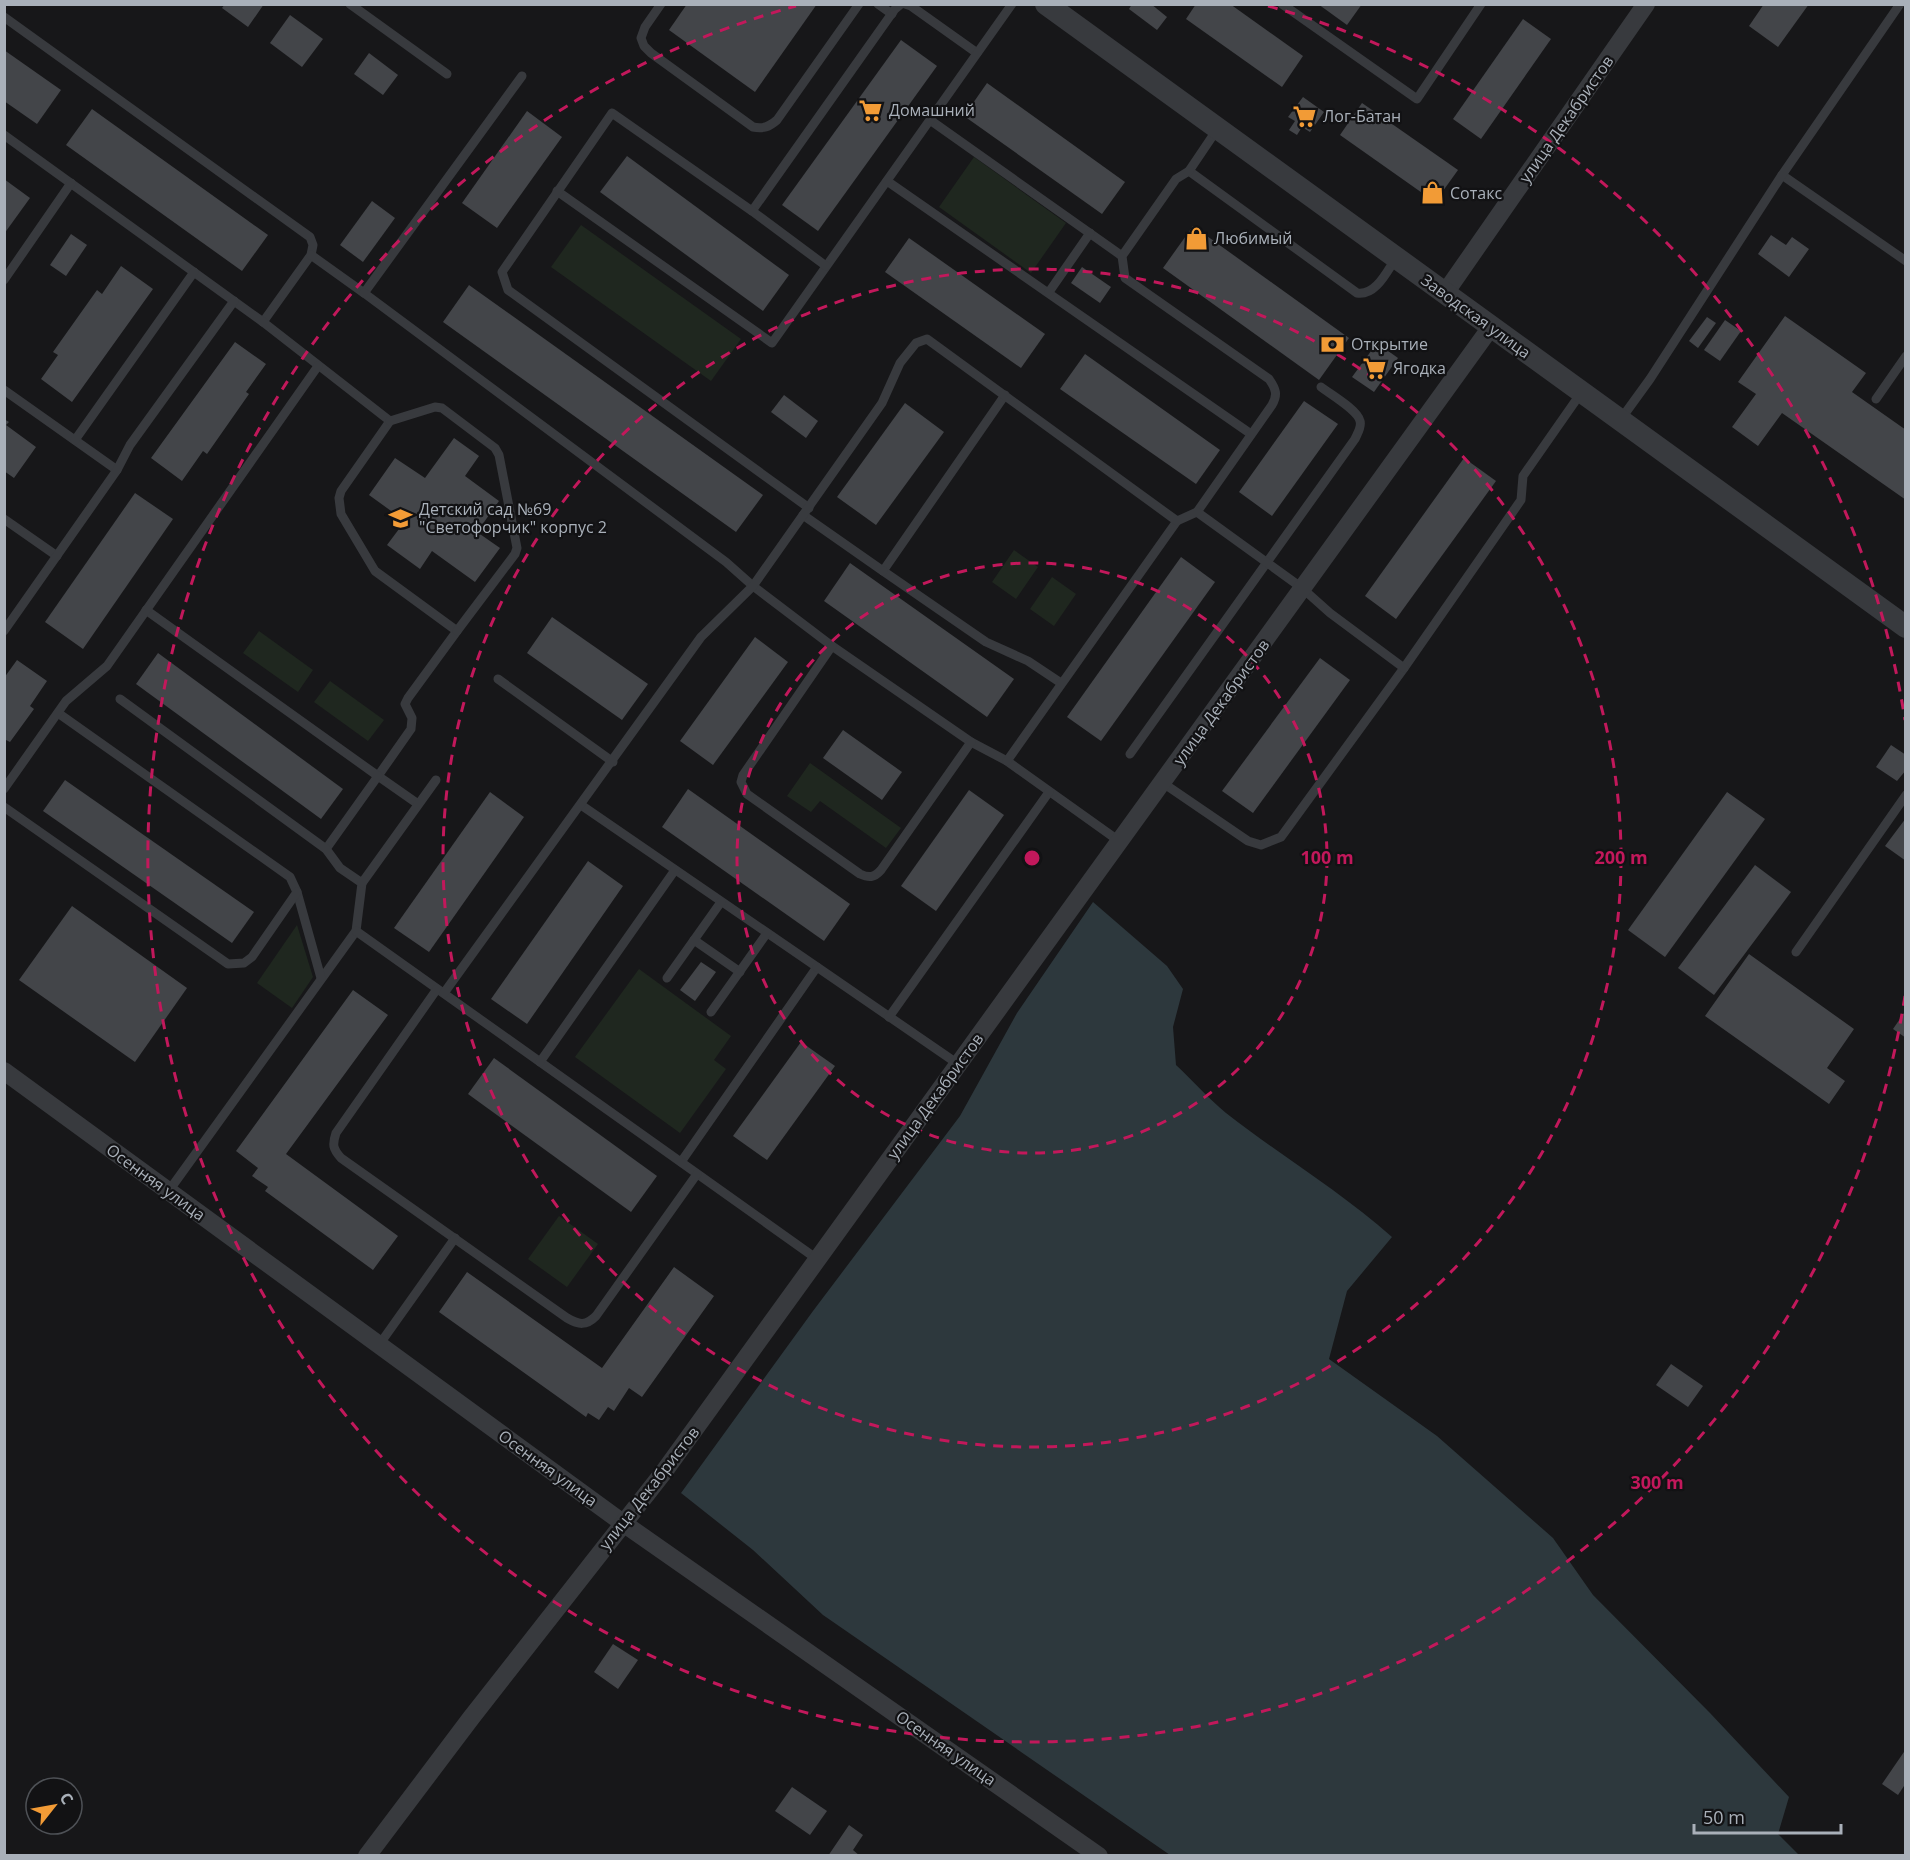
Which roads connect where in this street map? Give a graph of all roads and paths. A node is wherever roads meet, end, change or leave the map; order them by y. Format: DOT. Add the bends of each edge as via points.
graph roads {
  1 [pos="350,4"];
  2 [pos="661,4"];
  3 [pos="859,4"];
  4 [pos="878,4"];
  5 [pos="903,4"];
  6 [pos="1012,4"];
  7 [pos="1046,4"];
  8 [pos="1282,4"];
  9 [pos="1481,4"];
  10 [pos="1646,4"];
  11 [pos="1900,4"];
  12 [pos="892,14"];
  13 [pos="4,17"];
  14 [pos="977,53"];
  15 [pos="447,74"];
  16 [pos="522,76"];
  17 [pos="930,120"];
  18 [pos="1218,128"];
  19 [pos="4,135"];
  20 [pos="1189,171"];
  21 [pos="1782,175"];
  22 [pos="887,181"];
  23 [pos="71,183"];
  24 [pos="557,191"];
  25 [pos="752,211"];
  26 [pos="1090,233"];
  27 [pos="311,255"];
  28 [pos="1122,256"];
  29 [pos="1396,257"];
  30 [pos="1905,261"];
  31 [pos="826,266"];
  32 [pos="194,272"];
  33 [pos="4,280"];
  34 [pos="1049,292"];
  35 [pos="364,293"];
  36 [pos="1445,293"];
  37 [pos="234,301"];
  38 [pos="263,322"];
  39 [pos="1491,327"];
  40 [pos="1905,356"];
  41 [pos="318,366"];
  42 [pos="1321,387"];
  43 [pos="4,390"];
  44 [pos="1581,393"];
  45 [pos="1005,395"];
  46 [pos="1876,399"];
  47 [pos="390,421"];
  48 [pos="1619,421"];
  49 [pos="1251,434"];
  50 [pos="75,440"];
  51 [pos="117,470"];
  52 [pos="806,511"];
  53 [pos="1197,512"];
  54 [pos="4,519"];
  55 [pos="1177,521"];
  56 [pos="57,556"];
  57 [pos="1268,561"];
  58 [pos="883,571"];
  59 [pos="753,586"];
  60 [pos="1302,588"];
  61 [pos="147,610"];
  62 [pos="1905,627"];
  63 [pos="4,631"];
  64 [pos="457,631"];
  65 [pos="832,646"];
  66 [pos="1404,668"];
  67 [pos="498,679"];
  68 [pos="1060,683"];
  69 [pos="120,699"];
  70 [pos="58,714"];
  71 [pos="971,742"];
  72 [pos="1130,754"];
  73 [pos="1007,761"];
  74 [pos="613,762"];
  75 [pos="378,776"];
  76 [pos="436,780"];
  77 [pos="1163,783"];
  78 [pos="4,789"];
  79 [pos="1049,792"];
  80 [pos="1905,795"];
  81 [pos="418,804"];
  82 [pos="581,805"];
  83 [pos="4,807"];
  84 [pos="1119,841"];
  85 [pos="326,849"];
  86 [pos="675,870"];
  87 [pos="362,883"];
  88 [pos="297,892"];
  89 [pos="721,902"];
  90 [pos="356,931"];
  91 [pos="767,933"];
  92 [pos="694,940"];
  93 [pos="1796,952"];
  94 [pos="817,967"];
  95 [pos="740,972"];
  96 [pos="321,978"];
  97 [pos="667,978"];
  98 [pos="441,991"];
  99 [pos="711,1012"];
  100 [pos="890,1017"];
  101 [pos="540,1062"];
  102 [pos="958,1064"];
  103 [pos="4,1071"];
  104 [pos="681,1162"];
  105 [pos="698,1174"];
  106 [pos="168,1192"];
  107 [pos="455,1238"];
  108 [pos="817,1259"];
  109 [pos="379,1345"];
  110 [pos="623,1523"];
  111 [pos="367,1856"];
  112 [pos="1099,1856"];
  1 -- 15 [label="lane"];
  2 -- 3 [label="lane" via="645,27 641,38 644,46 753,127 761,128 777,120"];
  4 -- 12 [label="lane"];
  5 -- 12 [label="lane"];
  5 -- 14 [label="lane"];
  6 -- 14 [label="lane"];
  7 -- 18 [label="street, Заводская улица"];
  8 -- 9 [label="lane" via="1417,99"];
  10 -- 36 [label="street, улица Декабристов"];
  11 -- 21 [label="lane"];
  12 -- 25 [label="lane"];
  13 -- 27 [label="lane" via="310,237 314,245"];
  14 -- 17 [label="lane"];
  16 -- 35 [label="lane"];
  17 -- 22 [label="lane"];
  17 -- 26 [label="lane"];
  18 -- 20 [label="lane"];
  18 -- 29 [label="street, Заводская улица"];
  19 -- 23 [label="lane"];
  20 -- 28 [label="lane" via="1176,178"];
  20 -- 29 [label="lane" via="1357,293 1372,291"];
  21 -- 30 [label="lane"];
  21 -- 48 [label="lane"];
  22 -- 31 [label="lane"];
  22 -- 34 [label="lane"];
  23 -- 32 [label="lane"];
  23 -- 33 [label="lane"];
  24 -- 25 [label="lane" via="612,113"];
  24 -- 31 [label="lane" via="772,343"];
  24 -- 52 [label="lane" via="502,272 508,290"];
  25 -- 31 [label="lane"];
  26 -- 28 [label="lane"];
  26 -- 34 [label="lane"];
  27 -- 35 [label="lane"];
  27 -- 38 [label="lane"];
  28 -- 49 [label="lane" via="1125,278 1275,387 1277,397"];
  29 -- 36 [label="street, Заводская улица"];
  32 -- 37 [label="lane"];
  32 -- 50 [label="lane"];
  34 -- 49 [label="lane"];
  35 -- 59 [label="lane"];
  36 -- 39 [label="street, Заводская улица"];
  37 -- 38 [label="lane"];
  37 -- 51 [label="lane" via="130,445"];
  38 -- 41 [label="lane"];
  39 -- 44 [label="street, Заводская улица"];
  39 -- 60 [label="street, улица Декабристов"];
  40 -- 46 [label="lane"];
  41 -- 47 [label="lane"];
  41 -- 61 [label="lane"];
  42 -- 57 [label="lane" via="1355,412 1359,429"];
  43 -- 50 [label="lane"];
  44 -- 48 [label="street, Заводская улица"];
  44 -- 66 [label="lane" via="1523,476 1521,500"];
  45 -- 52 [label="lane" via="927,339 916,343 900,363 882,403"];
  45 -- 55 [label="lane"];
  45 -- 58 [label="lane"];
  47 -- 64 [label="lane" via="341,491 341,514 375,571"];
  47 -- 64 [label="lane" via="442,408 500,455 515,554"];
  48 -- 62 [label="street, Заводская улица"];
  49 -- 53 [label="lane"];
  50 -- 51 [label="lane"];
  51 -- 56 [label="lane"];
  52 -- 58 [label="lane"];
  52 -- 59 [label="lane"];
  53 -- 55 [label="lane"];
  53 -- 57 [label="lane"];
  54 -- 56 [label="lane"];
  55 -- 68 [label="lane"];
  56 -- 63 [label="lane"];
  57 -- 60 [label="lane"];
  57 -- 72 [label="lane"];
  58 -- 68 [label="lane" via="986,642 1028,661"];
  59 -- 65 [label="lane"];
  59 -- 74 [label="lane" via="701,637"];
  60 -- 66 [label="lane" via="1330,614"];
  60 -- 77 [label="street, улица Декабристов"];
  61 -- 70 [label="lane" via="107,666 66,701"];
  61 -- 75 [label="lane"];
  64 -- 75 [label="lane" via="408,698 405,704 412,718 411,729"];
  65 -- 71 [label="lane"];
  65 -- 71 [label="lane" via="742,775 741,782 747,794 860,874 876,876"];
  66 -- 77 [label="lane" via="1281,837 1271,843 1248,841"];
  67 -- 74 [label="lane"];
  68 -- 73 [label="lane"];
  69 -- 85 [label="lane"];
  70 -- 78 [label="lane"];
  70 -- 88 [label="lane" via="290,877"];
  71 -- 73 [label="lane"];
  73 -- 79 [label="lane"];
  74 -- 82 [label="lane"];
  75 -- 81 [label="lane"];
  75 -- 85 [label="lane"];
  76 -- 81 [label="lane"];
  77 -- 84 [label="street, улица Декабристов"];
  79 -- 84 [label="lane"];
  79 -- 100 [label="lane"];
  80 -- 93 [label="lane"];
  81 -- 87 [label="lane"];
  82 -- 86 [label="lane"];
  82 -- 98 [label="lane"];
  83 -- 88 [label="lane" via="228,964 244,963 252,957"];
  84 -- 102 [label="street, улица Декабристов"];
  85 -- 87 [label="lane" via="340,868"];
  86 -- 89 [label="lane"];
  86 -- 101 [label="lane"];
  87 -- 90 [label="lane"];
  88 -- 96 [label="lane"];
  89 -- 91 [label="lane"];
  89 -- 92 [label="lane"];
  90 -- 96 [label="lane"];
  90 -- 98 [label="lane"];
  91 -- 94 [label="lane"];
  91 -- 95 [label="lane"];
  92 -- 95 [label="lane"];
  92 -- 97 [label="lane"];
  94 -- 100 [label="lane"];
  94 -- 104 [label="lane"];
  95 -- 99 [label="lane"];
  96 -- 106 [label="lane"];
  98 -- 101 [label="lane"];
  98 -- 107 [label="lane" via="333,1142 341,1158"];
  100 -- 102 [label="lane"];
  101 -- 104 [label="lane"];
  102 -- 108 [label="street, улица Декабристов"];
  103 -- 106 [label="street, Осенняя улица"];
  104 -- 105 [label="lane"];
  105 -- 107 [label="lane" via="588,1324 567,1318"];
  105 -- 108 [label="lane"];
  106 -- 109 [label="street, Осенняя улица"];
  107 -- 109 [label="lane"];
  108 -- 110 [label="street, улица Декабристов"];
  109 -- 110 [label="street, Осенняя улица"];
  110 -- 111 [label="street, улица Декабристов"];
  110 -- 112 [label="street, Осенняя улица"];
}
